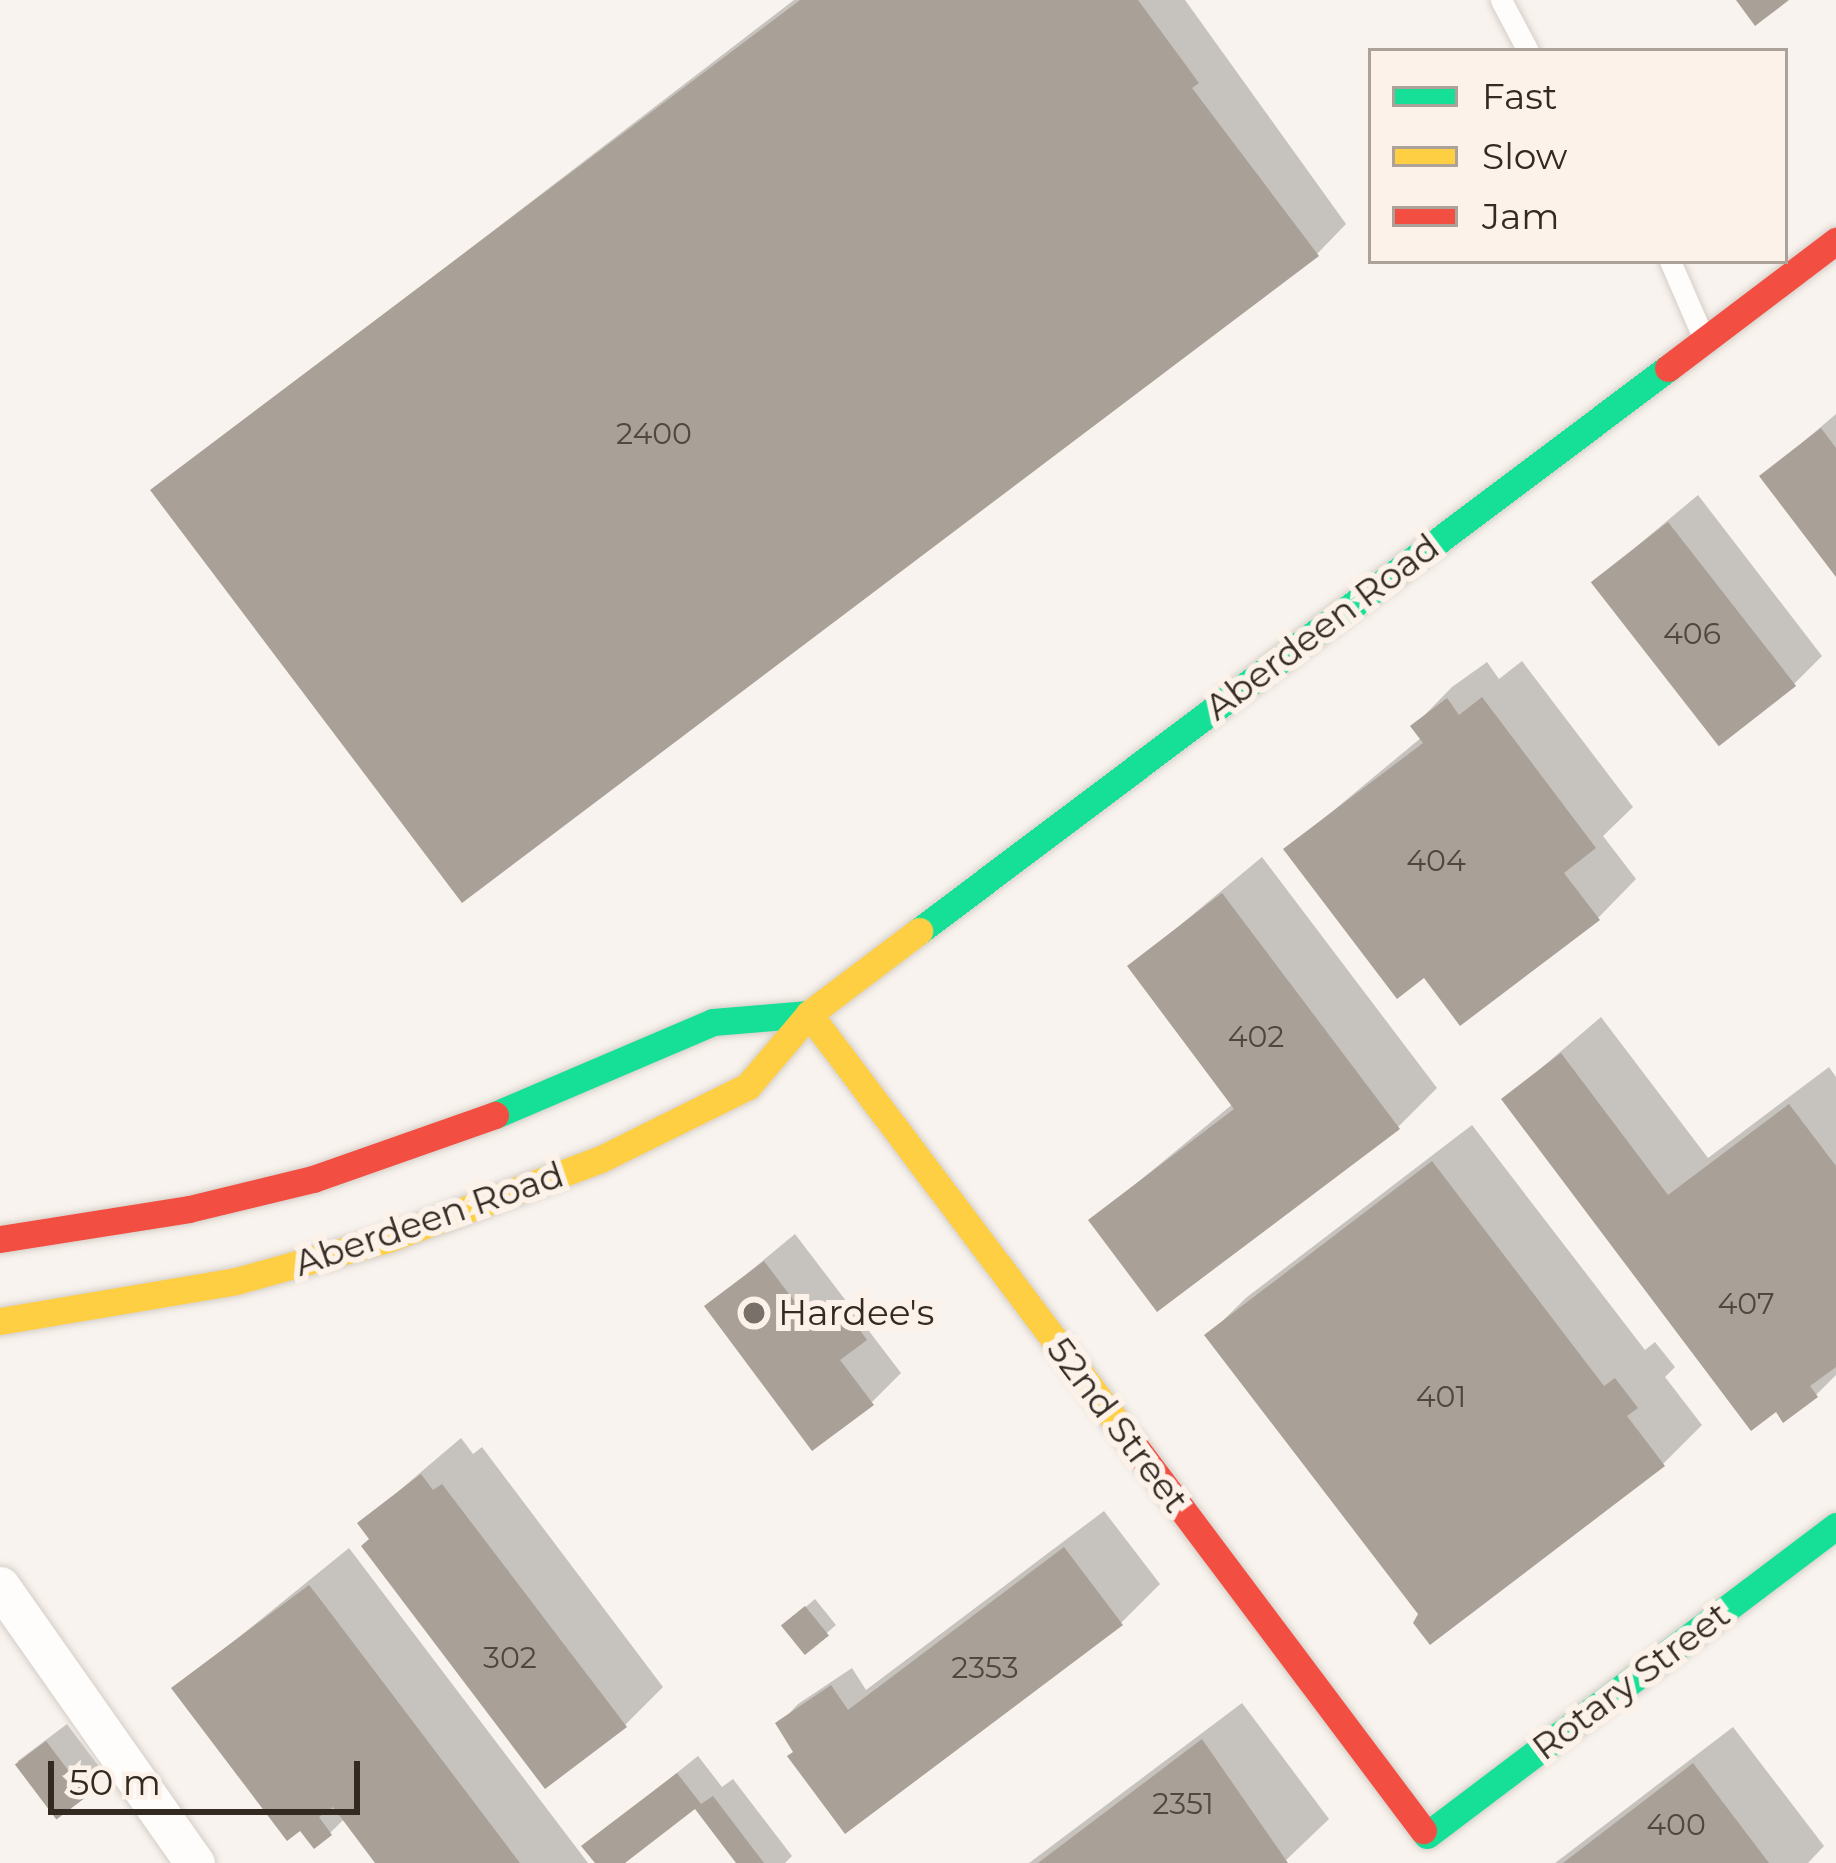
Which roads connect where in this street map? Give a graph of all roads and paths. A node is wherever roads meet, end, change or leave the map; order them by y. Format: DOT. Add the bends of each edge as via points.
graph roads {
  1 [pos="1501,0"];
  2 [pos="1526,48"];
  3 [pos="1836,241"];
  4 [pos="1671,264"];
  5 [pos="1705,340"];
  6 [pos="809,1013"];
  7 [pos="0,1239"];
  8 [pos="0,1321"];
  9 [pos="1836,1526"];
  10 [pos="0,1586"];
  11 [pos="1427,1835"];
  12 [pos="195,1863"];
  1 -- 2 [label="lane"];
  3 -- 5 [label="main road, Aberdeen Road"];
  4 -- 5 [label="lane"];
  5 -- 6 [label="main road, Aberdeen Road"];
  6 -- 7 [label="main road, Aberdeen Road" via="713,1022 473,1126 313,1179 189,1209"];
  6 -- 8 [label="main road, Aberdeen Road" via="748,1086 511,1196 236,1281"];
  6 -- 11 [label="main road, 52nd Street"];
  9 -- 11 [label="main road, Rotary Street"];
  10 -- 12 [label="street"];
}
